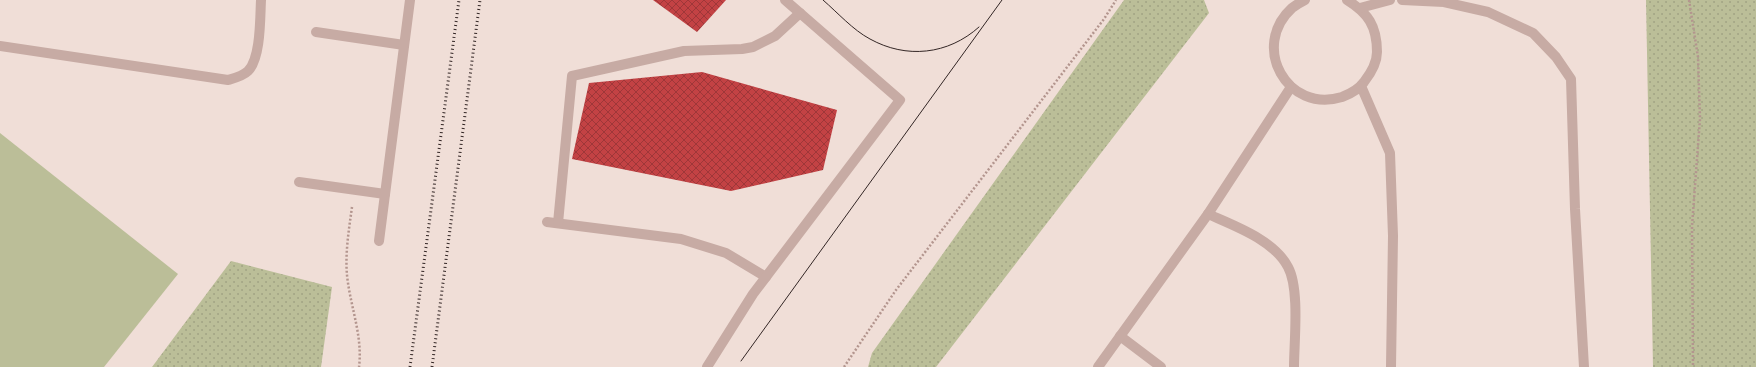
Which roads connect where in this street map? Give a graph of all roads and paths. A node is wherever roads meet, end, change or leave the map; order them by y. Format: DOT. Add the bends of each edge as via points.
graph roads {
  1 [pos="261,0"];
  2 [pos="410,0"];
  3 [pos="785,0"];
  4 [pos="1116,0"];
  5 [pos="1305,0"];
  6 [pos="1347,0"];
  7 [pos="1390,0"];
  8 [pos="1402,0"];
  9 [pos="1689,0"];
  10 [pos="1360,8"];
  11 [pos="800,13"];
  12 [pos="316,32"];
  13 [pos="404,45"];
  14 [pos="0,46"];
  15 [pos="1361,86"];
  16 [pos="1291,87"];
  17 [pos="299,182"];
  18 [pos="355,189"];
  19 [pos="385,194"];
  20 [pos="1208,214"];
  21 [pos="547,222"];
  22 [pos="558,223"];
  23 [pos="379,241"];
  24 [pos="766,277"];
  25 [pos="1120,336"];
  26 [pos="359,367"];
  27 [pos="707,367"];
  28 [pos="844,367"];
  29 [pos="1098,367"];
  30 [pos="1160,367"];
  31 [pos="1294,367"];
  32 [pos="1391,367"];
  33 [pos="1584,367"];
  34 [pos="1693,367"];
  1 -- 14 [label="street" via="254,61 249,70 228,80"];
  2 -- 13 [label="street"];
  3 -- 11 [label="street"];
  4 -- 28 [label="path" via="896,290"];
  5 -- 16 [label="street" via="1292,7 1281,21 1274,38 1274,56 1280,73"];
  6 -- 10 [label="street"];
  7 -- 10 [label="street"];
  8 -- 33 [label="street" via="1444,2 1488,12 1533,33 1556,57 1571,79"];
  9 -- 34 [label="path" via="1698,57 1700,119 1692,226"];
  10 -- 15 [label="street" via="1371,22 1377,38 1377,55 1372,72"];
  11 -- 22 [label="street" via="775,36 753,47 684,51 572,76"];
  11 -- 24 [label="street" via="900,100"];
  12 -- 13 [label="street"];
  13 -- 19 [label="street"];
  15 -- 16 [label="street" via="1348,95 1334,100 1318,100 1304,96"];
  15 -- 32 [label="street" via="1390,154 1393,236"];
  16 -- 20 [label="street"];
  17 -- 18 [label="street"];
  18 -- 19 [label="street"];
  18 -- 26 [label="path" via="348,231 347,275 361,353"];
  19 -- 23 [label="street"];
  20 -- 25 [label="street"];
  20 -- 31 [label="street" via="1246,232 1275,250 1288,268 1294,290"];
  21 -- 22 [label="street"];
  22 -- 24 [label="street" via="682,239 726,253"];
  24 -- 27 [label="street"];
  25 -- 29 [label="street"];
  25 -- 30 [label="street"];
}
